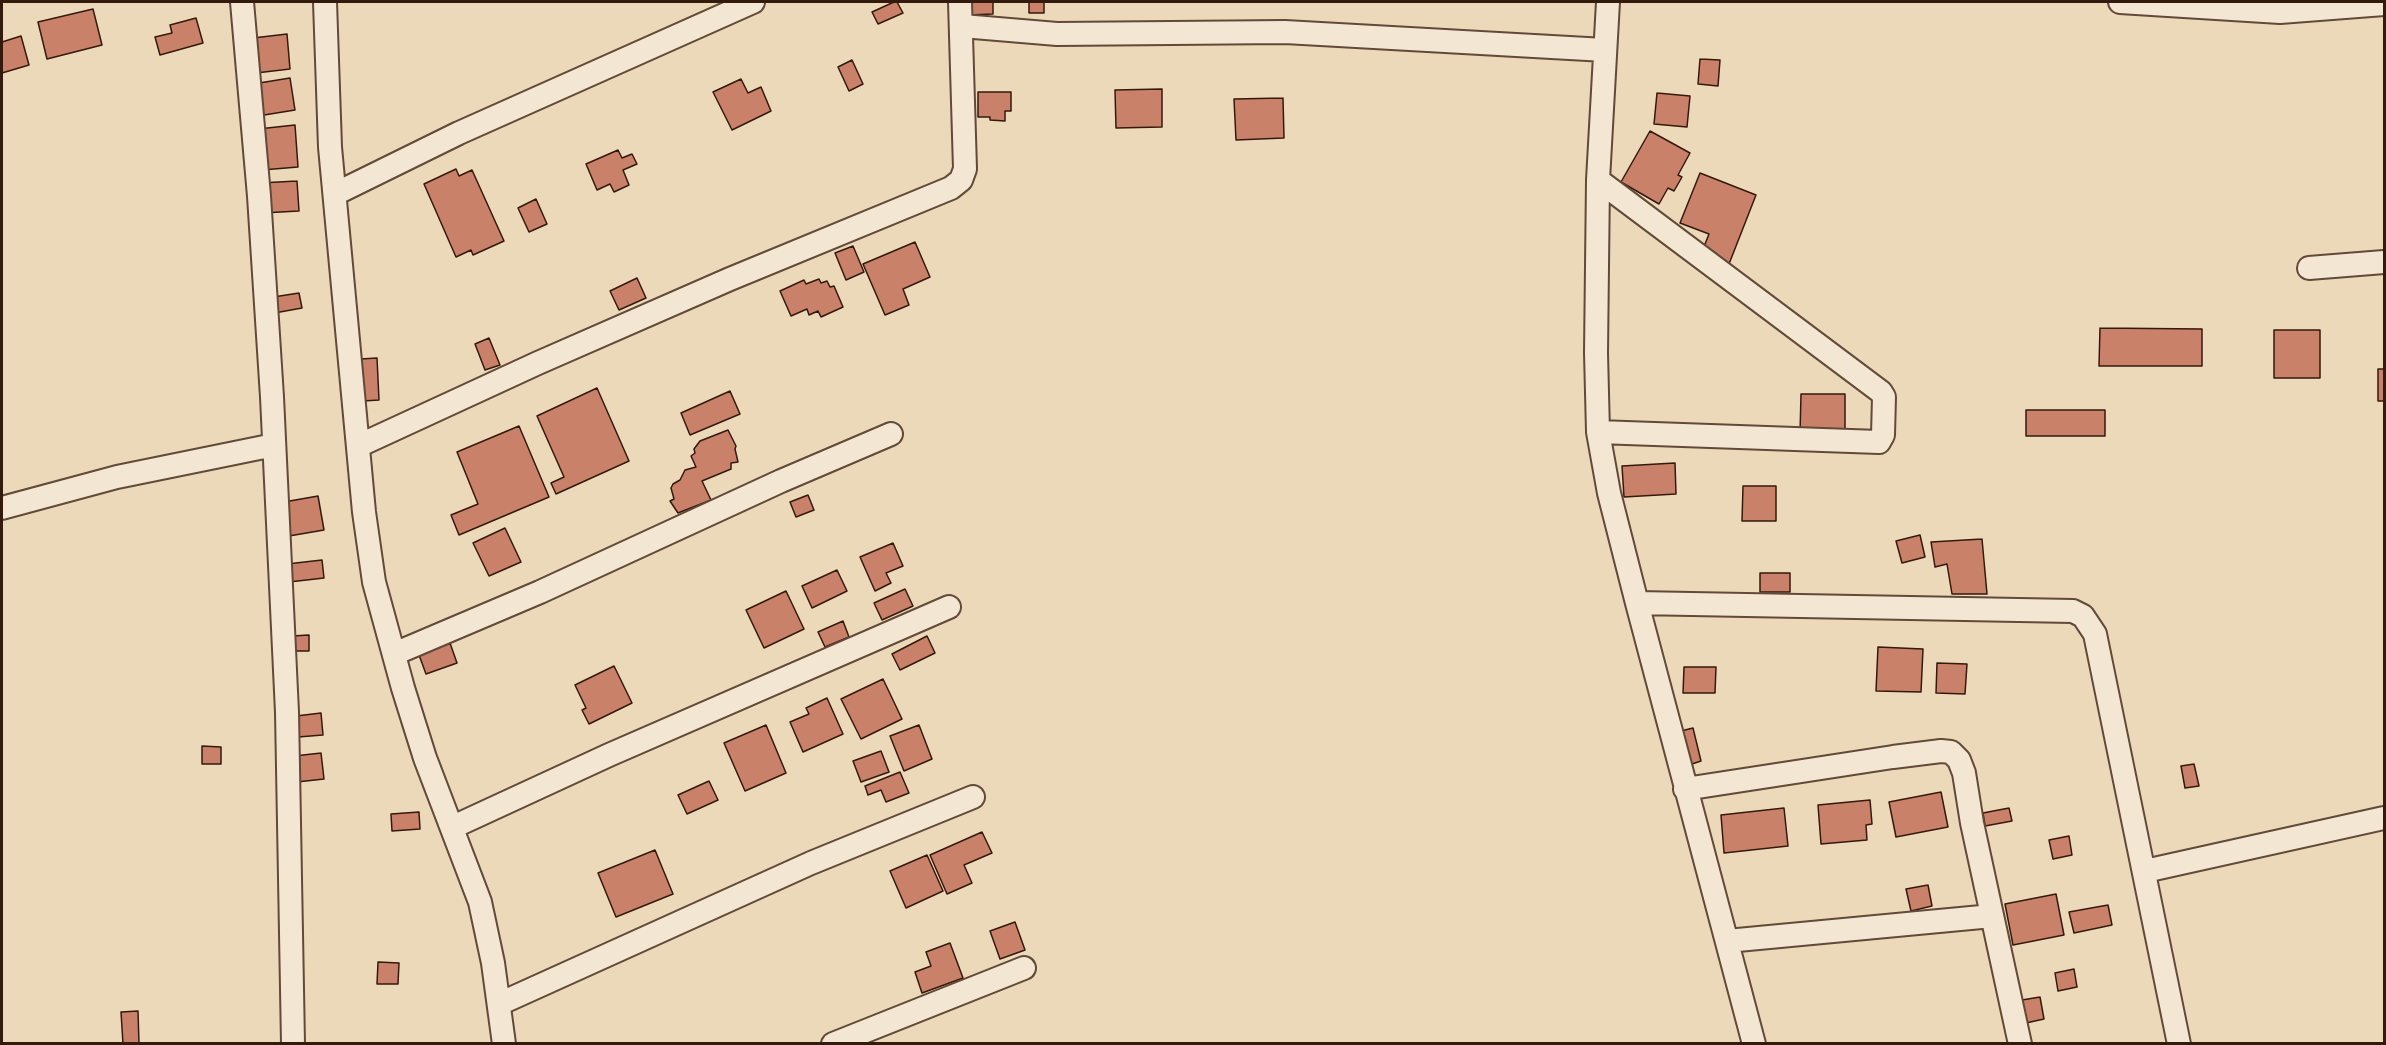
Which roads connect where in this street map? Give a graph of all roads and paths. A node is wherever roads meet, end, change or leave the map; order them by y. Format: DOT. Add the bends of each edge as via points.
graph roads {
  1 [pos="242,2"];
  2 [pos="325,2"];
  3 [pos="753,2"];
  4 [pos="960,2"];
  5 [pos="1608,2"];
  6 [pos="2120,2"];
  7 [pos="2385,4"];
  8 [pos="962,26"];
  9 [pos="1605,50"];
  10 [pos="1598,180"];
  11 [pos="335,194"];
  12 [pos="2385,262"];
  13 [pos="2309,268"];
  14 [pos="1598,432"];
  15 [pos="891,434"];
  16 [pos="274,446"];
  17 [pos="358,446"];
  18 [pos="2,508"];
  19 [pos="1637,603"];
  20 [pos="949,607"];
  21 [pos="394,654"];
  22 [pos="1685,789"];
  23 [pos="973,797"];
  24 [pos="2385,818"];
  25 [pos="453,827"];
  26 [pos="2145,871"];
  27 [pos="1992,916"];
  28 [pos="1727,941"];
  29 [pos="1024,968"];
  30 [pos="499,1004"];
  31 [pos="293,1044"];
  32 [pos="504,1044"];
  33 [pos="833,1044"];
  34 [pos="1754,1044"];
  35 [pos="2020,1044"];
  36 [pos="2180,1044"];
  1 -- 16 [label="street" via="259,196"];
  2 -- 11 [label="street"];
  3 -- 11 [label="street" via="459,133"];
  4 -- 8 [label="street"];
  5 -- 9 [label="street"];
  6 -- 7 [label="street" via="2280,12"];
  8 -- 9 [label="street" via="1057,34 1285,32"];
  8 -- 17 [label="street" via="965,169 961,180 951,188 623,325"];
  9 -- 10 [label="street"];
  10 -- 14 [label="street"];
  10 -- 14 [label="street" via="1884,397 1883,435 1879,442"];
  11 -- 17 [label="street"];
  12 -- 13 [label="street"];
  14 -- 19 [label="street"];
  15 -- 21 [label="street"];
  16 -- 18 [label="street" via="117,477"];
  16 -- 31 [label="street" via="287,712"];
  17 -- 21 [label="street" via="374,582"];
  19 -- 22 [label="street"];
  19 -- 26 [label="street" via="2073,611 2083,616 2095,634"];
  20 -- 25 [label="street"];
  21 -- 25 [label="street" via="425,758"];
  22 -- 27 [label="street" via="1893,757 1951,752 1964,773"];
  22 -- 28 [label="street"];
  23 -- 30 [label="street" via="811,863"];
  24 -- 26 [label="street"];
  25 -- 30 [label="street" via="480,902"];
  26 -- 36 [label="street"];
  27 -- 28 [label="street"];
  27 -- 35 [label="street"];
  28 -- 34 [label="street"];
  29 -- 33 [label="street"];
  30 -- 32 [label="street"];
}
